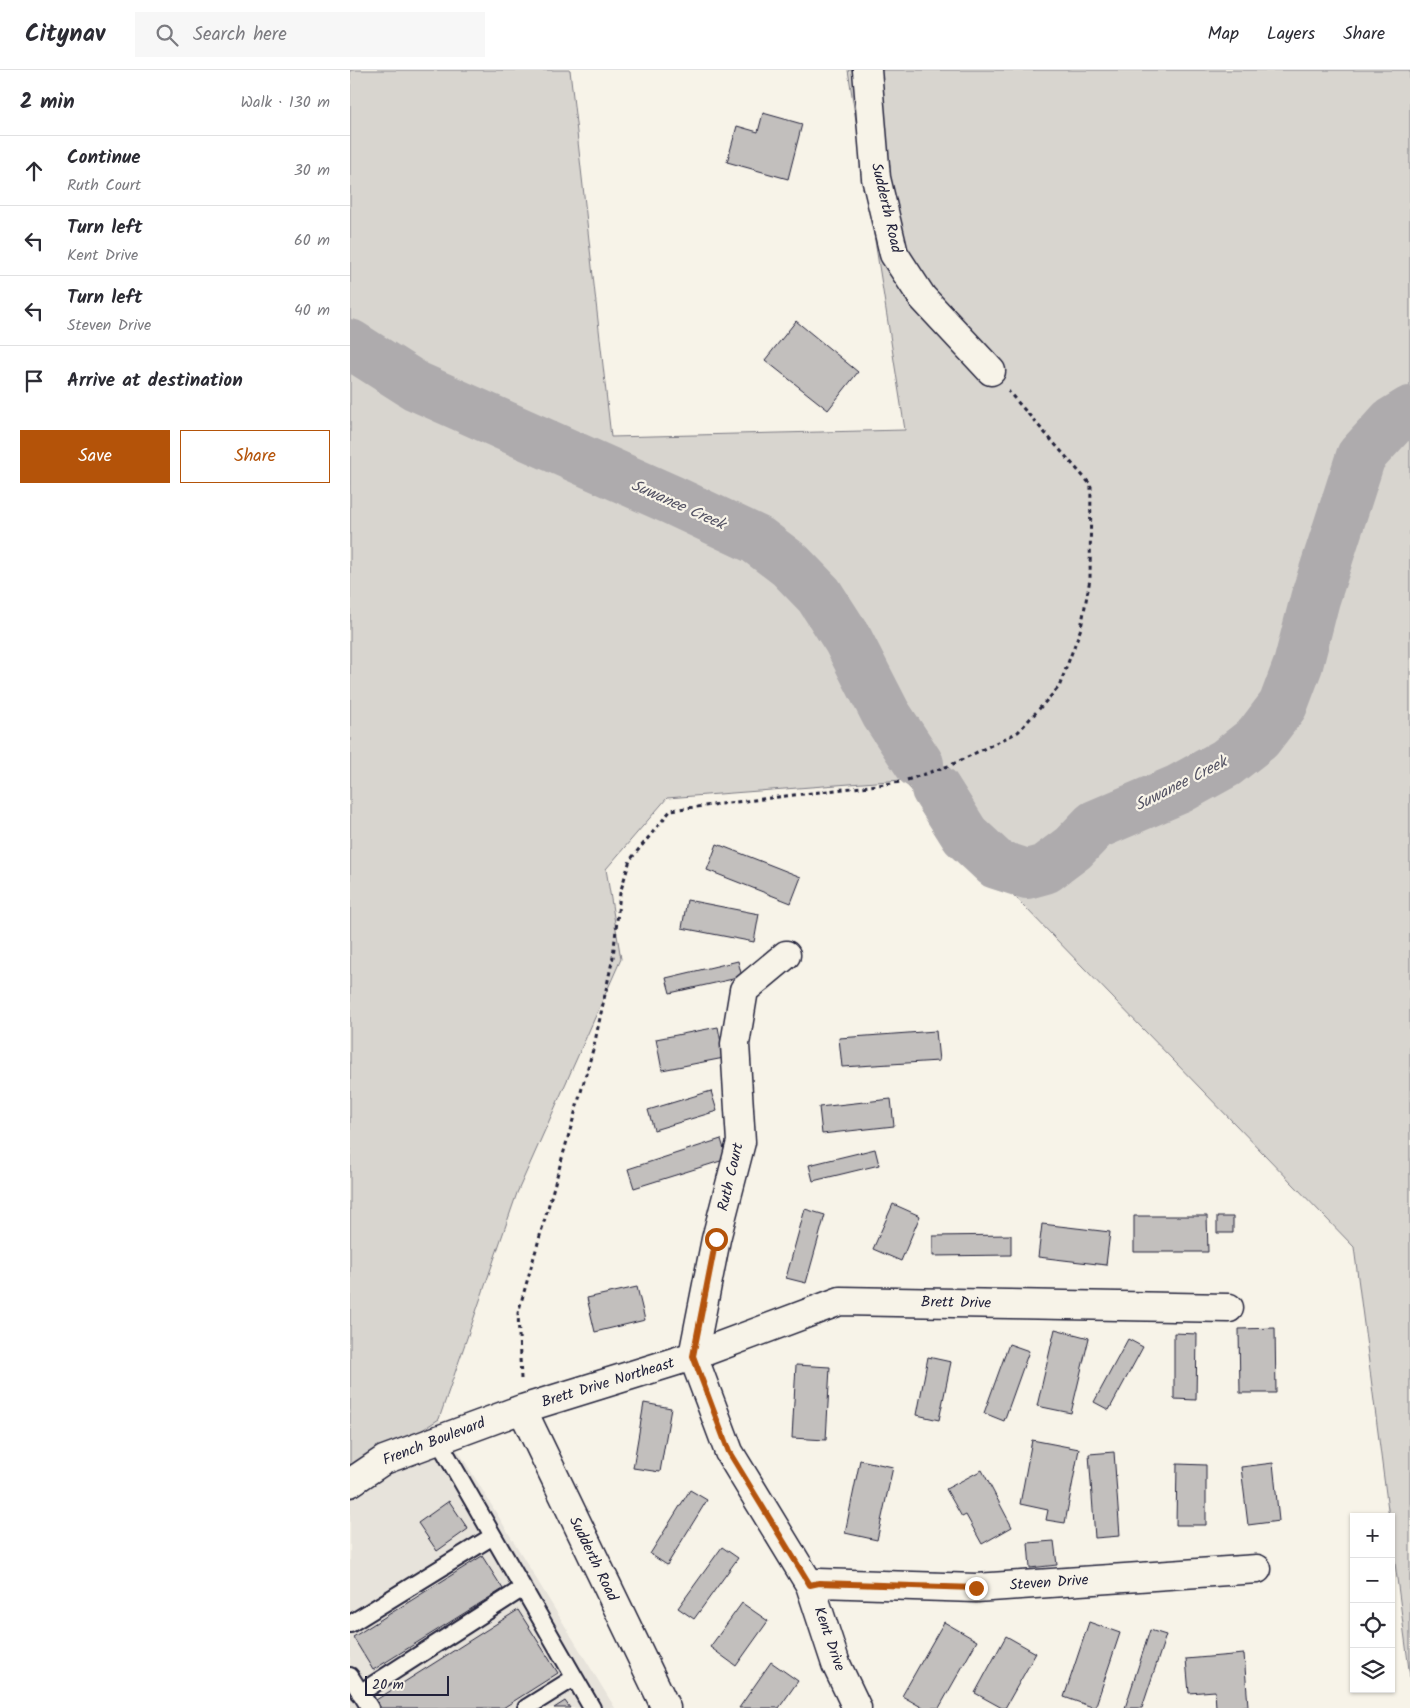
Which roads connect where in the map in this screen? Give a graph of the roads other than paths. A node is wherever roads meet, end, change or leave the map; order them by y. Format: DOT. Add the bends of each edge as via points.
graph roads {
  1 [pos="867,70"];
  2 [pos="991,372"];
  3 [pos="786,954"];
  4 [pos="1230,1308"];
  5 [pos="693,1356"];
  6 [pos="522,1409"];
  7 [pos="438,1440"];
  8 [pos="350,1483"];
  9 [pos="493,1536"];
  10 [pos="1257,1569"];
  11 [pos="810,1585"];
  12 [pos="523,1588"];
  13 [pos="350,1624"];
  14 [pos="350,1676"];
  15 [pos="574,1678"];
  16 [pos="360,1693"];
  17 [pos="370,1708"];
  18 [pos="526,1708"];
  19 [pos="592,1708"];
  20 [pos="666,1708"];
  21 [pos="857,1708"];
  1 -- 2 [label="street, Sudderth Road" via="876,178 894,254 922,297"];
  3 -- 5 [label="street, Ruth Court" via="744,990 735,1044 741,1142 716,1239"];
  4 -- 5 [label="street, Brett Drive" via="840,1301"];
  5 -- 6 [label="street, Brett Drive Northeast"];
  5 -- 11 [label="street, Kent Drive" via="729,1452"];
  6 -- 7 [label="street, French Boulevard"];
  6 -- 20 [label="street, Sudderth Road"];
  7 -- 8 [label="street, French Boulevard" via="384,1460"];
  7 -- 9 [label="lane"];
  9 -- 12 [label="lane"];
  9 -- 13 [label="lane"];
  10 -- 11 [label="street, Steven Drive" via="976,1588"];
  11 -- 21 [label="street, Kent Drive" via="836,1664"];
  12 -- 15 [label="lane"];
  12 -- 16 [label="lane"];
  14 -- 16 [label="lane"];
  15 -- 18 [label="lane"];
  15 -- 19 [label="lane"];
  16 -- 17 [label="lane"];
}
